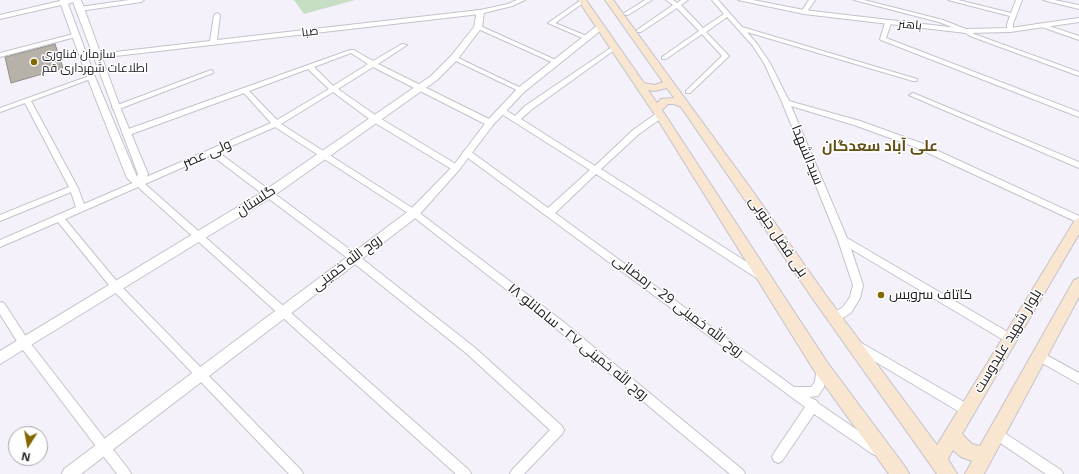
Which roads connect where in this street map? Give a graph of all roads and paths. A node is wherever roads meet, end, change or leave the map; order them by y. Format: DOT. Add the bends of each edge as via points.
graph roads {
  1 [pos="76,0"];
  2 [pos="141,0"];
  3 [pos="522,0"];
  4 [pos="582,0"];
  5 [pos="609,0"];
  6 [pos="649,0"];
  7 [pos="669,0"];
  8 [pos="685,0"];
  9 [pos="715,0"];
  10 [pos="747,0"];
  11 [pos="812,0"];
  12 [pos="857,0"];
  13 [pos="951,0"];
  14 [pos="1019,0"];
  15 [pos="1046,0"];
  16 [pos="64,1"];
  17 [pos="678,6"];
  18 [pos="1079,7"];
  19 [pos="80,9"];
  20 [pos="480,12"];
  21 [pos="804,12"];
  22 [pos="626,14"];
  23 [pos="727,14"];
  24 [pos="217,15"];
  25 [pos="1013,15"];
  26 [pos="0,17"];
  27 [pos="1079,20"];
  28 [pos="888,23"];
  29 [pos="1044,26"];
  30 [pos="478,27"];
  31 [pos="601,27"];
  32 [pos="740,28"];
  33 [pos="1010,30"];
  34 [pos="639,31"];
  35 [pos="702,31"];
  36 [pos="966,31"];
  37 [pos="77,35"];
  38 [pos="587,38"];
  39 [pos="1079,38"];
  40 [pos="213,43"];
  41 [pos="404,45"];
  42 [pos="615,48"];
  43 [pos="0,53"];
  44 [pos="98,56"];
  45 [pos="454,58"];
  46 [pos="664,58"];
  47 [pos="556,62"];
  48 [pos="372,64"];
  49 [pos="310,67"];
  50 [pos="211,72"];
  51 [pos="1079,74"];
  52 [pos="91,77"];
  53 [pos="914,80"];
  54 [pos="669,83"];
  55 [pos="640,86"];
  56 [pos="420,88"];
  57 [pos="333,89"];
  58 [pos="245,90"];
  59 [pos="521,90"];
  60 [pos="913,95"];
  61 [pos="686,99"];
  62 [pos="27,100"];
  63 [pos="786,102"];
  64 [pos="116,107"];
  65 [pos="0,110"];
  66 [pos="500,111"];
  67 [pos="658,112"];
  68 [pos="1079,115"];
  69 [pos="375,119"];
  70 [pos="516,119"];
  71 [pos="490,123"];
  72 [pos="276,124"];
  73 [pos="126,133"];
  74 [pos="212,152"];
  75 [pos="467,153"];
  76 [pos="325,154"];
  77 [pos="1079,165"];
  78 [pos="456,168"];
  79 [pos="596,169"];
  80 [pos="140,184"];
  81 [pos="74,188"];
  82 [pos="268,194"];
  83 [pos="81,209"];
  84 [pos="550,212"];
  85 [pos="414,213"];
  86 [pos="0,218"];
  87 [pos="59,218"];
  88 [pos="1079,222"];
  89 [pos="199,237"];
  90 [pos="843,240"];
  91 [pos="0,244"];
  92 [pos="353,258"];
  93 [pos="762,276"];
  94 [pos="116,287"];
  95 [pos="1078,289"];
  96 [pos="0,306"];
  97 [pos="283,311"];
  98 [pos="834,318"];
  99 [pos="1009,338"];
  100 [pos="24,343"];
  101 [pos="852,343"];
  102 [pos="1039,356"];
  103 [pos="0,358"];
  104 [pos="820,367"];
  105 [pos="200,373"];
  106 [pos="1079,379"];
  107 [pos="792,392"];
  108 [pos="813,406"];
  109 [pos="967,410"];
  110 [pos="953,432"];
  111 [pos="996,434"];
  112 [pos="104,446"];
  113 [pos="984,455"];
  114 [pos="778,457"];
  115 [pos="889,458"];
  116 [pos="938,459"];
  117 [pos="69,474"];
  118 [pos="125,474"];
  119 [pos="297,474"];
  120 [pos="465,474"];
  121 [pos="516,474"];
  122 [pos="739,474"];
  123 [pos="900,474"];
  124 [pos="948,474"];
  125 [pos="974,474"];
  126 [pos="1057,474"];
  1 -- 16 [label="street"];
  1 -- 19 [label="street"];
  2 -- 19 [label="street"];
  3 -- 20 [label="street, صبا"];
  4 -- 31 [label="main road"];
  4 -- 38 [label="street" via="551,23"];
  5 -- 54 [label="main road, بنی فضل جنوبی"];
  6 -- 22 [label="street"];
  7 -- 17 [label="street"];
  8 -- 17 [label="street"];
  9 -- 23 [label="street, سیدالشهدا"];
  10 -- 21 [label="street, باهنر"];
  11 -- 21 [label="street"];
  12 -- 36 [label="street" via="941,21"];
  13 -- 25 [label="street"];
  14 -- 25 [label="street"];
  15 -- 18 [label="street"];
  16 -- 26 [label="street"];
  16 -- 37 [label="street"];
  17 -- 34 [label="street"];
  17 -- 35 [label="street"];
  19 -- 44 [label="street"];
  20 -- 30 [label="street"];
  20 -- 40 [label="street, صبا"];
  21 -- 28 [label="street, باهنر"];
  23 -- 32 [label="street, سیدالشهدا"];
  23 -- 35 [label="street"];
  24 -- 40 [label="street"];
  25 -- 33 [label="street"];
  27 -- 29 [label="street, باهنر"];
  28 -- 36 [label="street, باهنر"];
  28 -- 68 [label="street" via="883,39"];
  29 -- 33 [label="street, باهنر"];
  29 -- 39 [label="street"];
  30 -- 45 [label="street, گلستان"];
  30 -- 47 [label="street"];
  31 -- 38 [label="street, روح الله خمینی"];
  31 -- 42 [label="main road"];
  32 -- 53 [label="street"];
  32 -- 63 [label="street, سیدالشهدا" via="767,63"];
  33 -- 36 [label="street, باهنر"];
  35 -- 46 [label="street"];
  35 -- 61 [label="street" via="726,56"];
  36 -- 51 [label="street"];
  37 -- 43 [label="street"];
  37 -- 52 [label="street"];
  38 -- 47 [label="street, روح الله خمینی"];
  40 -- 44 [label="street, صبا"];
  41 -- 48 [label="street, ولی عصر"];
  42 -- 55 [label="main road"];
  42 -- 70 [label="street"];
  44 -- 64 [label="street"];
  45 -- 56 [label="street, گلستان"];
  45 -- 59 [label="street"];
  47 -- 59 [label="street, روح الله خمینی"];
  48 -- 49 [label="street" via="352,51"];
  48 -- 56 [label="street"];
  48 -- 57 [label="street, ولی عصر"];
  49 -- 57 [label="street"];
  49 -- 58 [label="street"];
  50 -- 64 [label="street"];
  52 -- 62 [label="street"];
  52 -- 80 [label="street" via="132,178"];
  54 -- 55 [label="main road" via="655,88"];
  54 -- 61 [label="main road, بنی فضل جنوبی"];
  55 -- 67 [label="main road"];
  56 -- 69 [label="street, گلستان"];
  56 -- 71 [label="street"];
  57 -- 69 [label="street"];
  57 -- 72 [label="street, ولی عصر"];
  58 -- 72 [label="street, روح الله خمینی ۲۷ - سامانلو ۱۸"];
  58 -- 73 [label="street"];
  59 -- 66 [label="street, روح الله خمینی"];
  60 -- 77 [label="street"];
  61 -- 67 [label="main road" via="661,102"];
  61 -- 98 [label="main road, بنی فضل جنوبی"];
  62 -- 65 [label="street"];
  62 -- 81 [label="street"];
  63 -- 88 [label="street" via="857,123 918,146"];
  63 -- 90 [label="street, سیدالشهدا"];
  64 -- 73 [label="street"];
  66 -- 70 [label="street"];
  66 -- 71 [label="street, روح الله خمینی"];
  67 -- 79 [label="street"];
  67 -- 93 [label="main road"];
  69 -- 76 [label="street, گلستان"];
  69 -- 78 [label="street"];
  70 -- 79 [label="street"];
  71 -- 75 [label="street, روح الله خمینی"];
  72 -- 74 [label="street, ولی عصر"];
  72 -- 76 [label="street, روح الله خمینی ۲۷ - سامانلو ۱۸"];
  73 -- 80 [label="street" via="144,174"];
  74 -- 80 [label="street, ولی عصر"];
  74 -- 82 [label="street"];
  75 -- 78 [label="street, روح الله خمینی"];
  75 -- 84 [label="street, روح الله خمینی 29 - رمضانی"];
  76 -- 82 [label="street, گلستان"];
  76 -- 85 [label="street, روح الله خمینی ۲۷ - سامانلو ۱۸"];
  78 -- 85 [label="street, روح الله خمینی"];
  79 -- 84 [label="street"];
  79 -- 93 [label="street"];
  80 -- 83 [label="street, ولی عصر"];
  80 -- 89 [label="street"];
  81 -- 83 [label="street"];
  81 -- 86 [label="street"];
  82 -- 89 [label="street, گلستان"];
  82 -- 92 [label="street"];
  83 -- 87 [label="street, ولی عصر"];
  84 -- 107 [label="street, روح الله خمینی 29 - رمضانی"];
  85 -- 92 [label="street, روح الله خمینی"];
  85 -- 122 [label="street, روح الله خمینی ۲۷ - سامانلو ۱۸" via="556,323"];
  87 -- 91 [label="street, ولی عصر"];
  87 -- 94 [label="street"];
  88 -- 99 [label="main road, بلوار شهید علیدوست"];
  89 -- 94 [label="street, گلستان"];
  89 -- 97 [label="street"];
  90 -- 98 [label="street, سیدالشهدا" via="858,285 856,298 847,310"];
  90 -- 99 [label="street"];
  92 -- 97 [label="street, روح الله خمینی"];
  92 -- 121 [label="street" via="470,350 558,430"];
  93 -- 104 [label="main road"];
  94 -- 100 [label="street, گلستان"];
  94 -- 105 [label="street"];
  95 -- 102 [label="main road"];
  96 -- 100 [label="street"];
  97 -- 105 [label="street, روح الله خمینی"];
  97 -- 120 [label="street"];
  98 -- 101 [label="main road, بنی فضل جنوبی"];
  99 -- 109 [label="main road, بلوار شهید علیدوست"];
  100 -- 103 [label="street, گلستان"];
  100 -- 112 [label="street"];
  101 -- 109 [label="street"];
  101 -- 116 [label="main road, بنی فضل جنوبی"];
  102 -- 106 [label="street"];
  102 -- 111 [label="main road"];
  104 -- 107 [label="street" via="820,383 814,392"];
  104 -- 115 [label="main road"];
  105 -- 112 [label="street, روح الله خمینی"];
  105 -- 119 [label="street"];
  107 -- 108 [label="street, روح الله خمینی 29 - رمضانی"];
  108 -- 114 [label="street"];
  108 -- 115 [label="street, روح الله خمینی 29 - رمضانی"];
  109 -- 110 [label="main road, بلوار شهید علیدوست"];
  110 -- 113 [label="main road" via="957,442 967,451"];
  110 -- 116 [label="main road, بلوار شهید علیدوست"];
  111 -- 113 [label="main road"];
  111 -- 126 [label="street"];
  112 -- 117 [label="street, روح الله خمینی"];
  112 -- 118 [label="street"];
  113 -- 125 [label="main road"];
  115 -- 123 [label="main road"];
  116 -- 124 [label="main road, بنی فضل جنوبی"];
}
